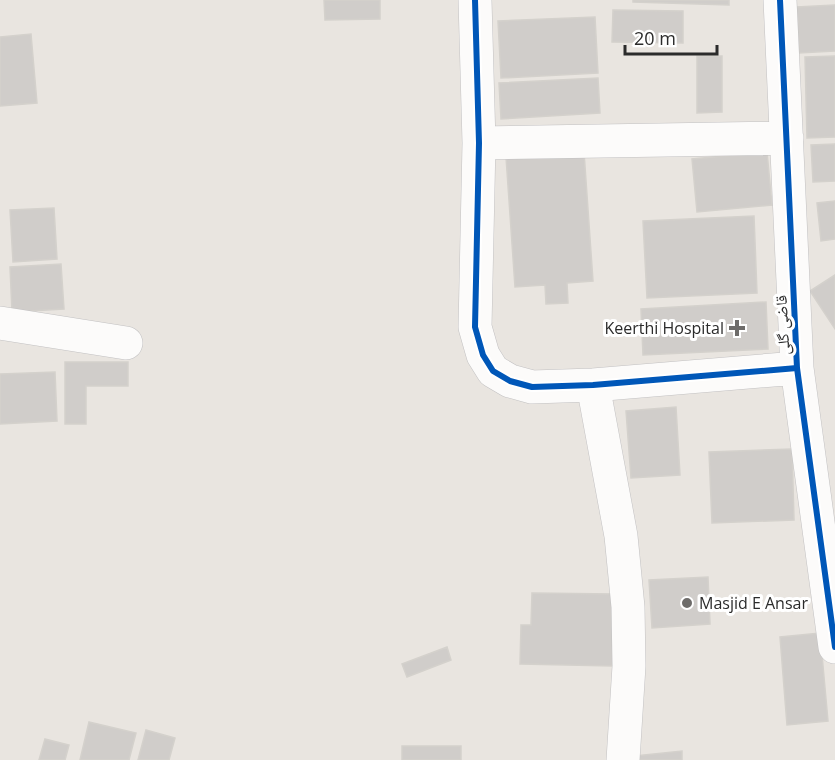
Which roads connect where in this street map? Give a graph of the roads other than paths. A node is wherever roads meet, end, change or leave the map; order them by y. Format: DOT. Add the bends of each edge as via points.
graph roads {
  1 [pos="475,0"];
  2 [pos="780,0"];
  3 [pos="787,138"];
  4 [pos="478,143"];
  5 [pos="0,323"];
  6 [pos="126,343"];
  7 [pos="797,368"];
  8 [pos="593,386"];
  9 [pos="835,647"];
  10 [pos="623,760"];
  1 -- 4 [label="street"];
  2 -- 3 [label="street, قاضی گلی"];
  3 -- 4 [label="street"];
  3 -- 7 [label="street, قاضی گلی"];
  4 -- 8 [label="street" via="476,327 483,355 493,371 510,381 532,387"];
  5 -- 6 [label="street"];
  7 -- 8 [label="street"];
  7 -- 9 [label="street, قاضی گلی"];
  8 -- 10 [label="street" via="621,536 628,607"];
}
